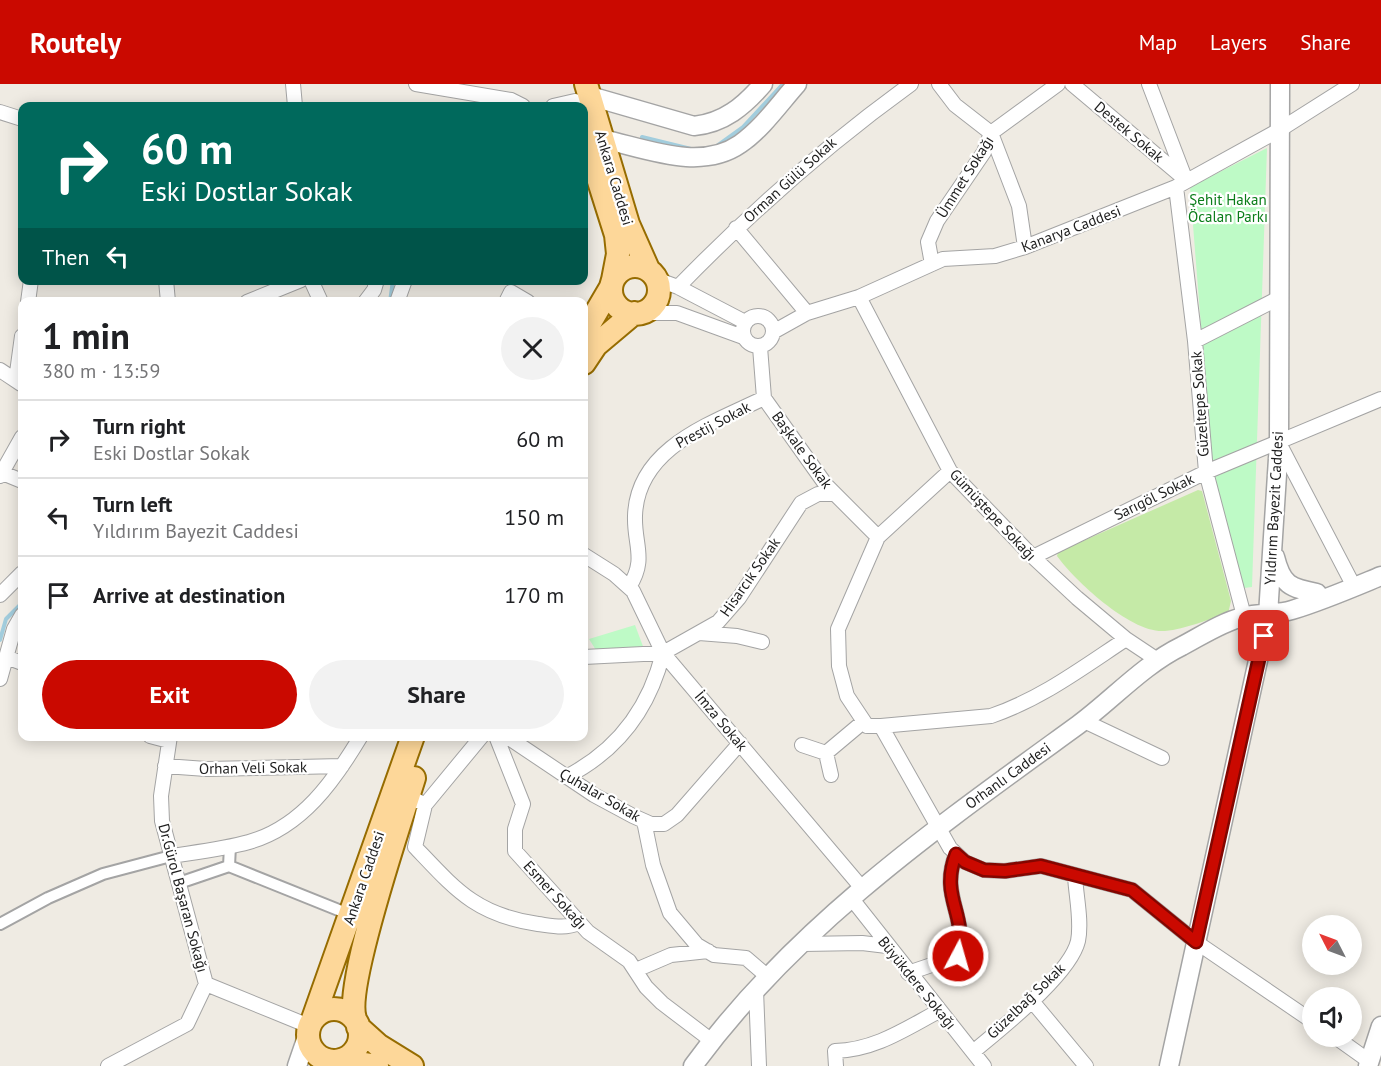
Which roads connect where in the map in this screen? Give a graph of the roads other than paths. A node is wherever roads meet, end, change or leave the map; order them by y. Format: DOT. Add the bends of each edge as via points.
graph roads {
  1 [pos="293,84"];
  2 [pos="416,84"];
  3 [pos="763,84"];
  4 [pos="797,84"];
  5 [pos="911,84"];
  6 [pos="939,84"];
  7 [pos="1058,84"];
  8 [pos="1072,84"];
  9 [pos="1149,84"];
  10 [pos="1280,84"];
  11 [pos="1352,84"];
  12 [pos="578,93"];
  13 [pos="295,102"];
  14 [pos="515,102"];
  15 [pos="0,112"];
  16 [pos="18,117"];
  17 [pos="1281,129"];
  18 [pos="991,133"];
  19 [pos="590,144"];
  20 [pos="1181,184"];
  21 [pos="735,228"];
  22 [pos="1026,247"];
  23 [pos="932,264"];
  24 [pos="652,274"];
  25 [pos="612,283"];
  26 [pos="289,285"];
  27 [pos="678,286"];
  28 [pos="259,297"];
  29 [pos="509,297"];
  30 [pos="520,297"];
  31 [pos="860,297"];
  32 [pos="1279,298"];
  33 [pos="637,313"];
  34 [pos="807,313"];
  35 [pos="745,322"];
  36 [pos="588,325"];
  37 [pos="773,332"];
  38 [pos="743,337"];
  39 [pos="1196,341"];
  40 [pos="760,347"];
  41 [pos="588,357"];
  42 [pos="0,370"];
  43 [pos="18,381"];
  44 [pos="764,398"];
  45 [pos="1381,399"];
  46 [pos="1279,443"];
  47 [pos="18,444"];
  48 [pos="950,471"];
  49 [pos="1206,472"];
  50 [pos="1,474"];
  51 [pos="18,480"];
  52 [pos="835,494"];
  53 [pos="878,537"];
  54 [pos="1272,548"];
  55 [pos="1033,557"];
  56 [pos="588,558"];
  57 [pos="1381,562"];
  58 [pos="1381,576"];
  59 [pos="12,577"];
  60 [pos="1350,579"];
  61 [pos="629,587"];
  62 [pos="1317,593"];
  63 [pos="0,595"];
  64 [pos="1268,615"];
  65 [pos="1244,616"];
  66 [pos="18,622"];
  67 [pos="699,633"];
  68 [pos="1126,639"];
  69 [pos="762,642"];
  70 [pos="663,653"];
  71 [pos="6,657"];
  72 [pos="588,657"];
  73 [pos="1159,660"];
  74 [pos="18,662"];
  75 [pos="0,679"];
  76 [pos="1084,721"];
  77 [pos="863,722"];
  78 [pos="880,726"];
  79 [pos="169,741"];
  80 [pos="358,741"];
  81 [pos="411,741"];
  82 [pos="428,741"];
  83 [pos="477,741"];
  84 [pos="498,741"];
  85 [pos="513,741"];
  86 [pos="740,743"];
  87 [pos="802,745"];
  88 [pos="826,753"];
  89 [pos="1162,758"];
  90 [pos="165,766"];
  91 [pos="342,766"];
  92 [pos="831,775"];
  93 [pos="566,777"];
  94 [pos="417,800"];
  95 [pos="644,821"];
  96 [pos="938,828"];
  97 [pos="405,845"];
  98 [pos="230,846"];
  99 [pos="956,854"];
  100 [pos="171,856"];
  101 [pos="229,866"];
  102 [pos="1075,876"];
  103 [pos="179,883"];
  104 [pos="857,894"];
  105 [pos="351,915"];
  106 [pos="579,923"];
  107 [pos="0,924"];
  108 [pos="1196,942"];
  109 [pos="803,944"];
  110 [pos="887,945"];
  111 [pos="708,951"];
  112 [pos="636,970"];
  113 [pos="908,973"];
  114 [pos="762,983"];
  115 [pos="206,984"];
  116 [pos="1032,1001"];
  117 [pos="939,1011"];
  118 [pos="1302,1015"];
  119 [pos="356,1023"];
  120 [pos="310,1026"];
  121 [pos="1381,1026"];
  122 [pos="1178,1028"];
  123 [pos="710,1043"];
  124 [pos="1348,1047"];
  125 [pos="973,1052"];
  126 [pos="334,1062"];
  127 [pos="1369,1063"];
  128 [pos="108,1066"];
  129 [pos="297,1066"];
  130 [pos="377,1066"];
  131 [pos="412,1066"];
  132 [pos="693,1066"];
  133 [pos="701,1066"];
  134 [pos="759,1066"];
  135 [pos="836,1066"];
  136 [pos="984,1066"];
  137 [pos="1086,1066"];
  138 [pos="1161,1066"];
  139 [pos="1169,1066"];
  1 -- 13 [label="street"];
  2 -- 14 [label="street"];
  3 -- 12 [label="street" via="727,118 694,126"];
  4 -- 19 [label="street" via="753,132 727,151 682,157"];
  5 -- 21 [label="street, Orman Gülü Sokak" via="842,134"];
  6 -- 18 [label="street" via="955,105"];
  7 -- 18 [label="street, Ümmet Sokağı"];
  8 -- 20 [label="street, Destek Sokak"];
  9 -- 20 [label="street, Güzeltepe Sokak"];
  10 -- 17 [label="street, Yıldırım Bayezit Caddesi"];
  11 -- 17 [label="street, Kanarya Caddesi"];
  15 -- 16 [label="street"];
  17 -- 20 [label="street, Kanarya Caddesi"];
  17 -- 32 [label="street, Yıldırım Bayezit Caddesi"];
  18 -- 22 [label="street" via="1019,206"];
  18 -- 23 [label="street, Ümmet Sokağı" via="984,152 937,221 928,242"];
  19 -- 24 [label="main road, Ankara Caddesi"];
  19 -- 25 [label="main road, Ankara Caddesi" via="615,235 618,254"];
  20 -- 22 [label="street, Kanarya Caddesi"];
  20 -- 39 [label="street, Güzeltepe Sokak"];
  21 -- 27 [label="street, Orman Gülü Sokak"];
  21 -- 34 [label="street"];
  22 -- 23 [label="street, Kanarya Caddesi" via="995,256 943,259"];
  23 -- 31 [label="street, Kanarya Caddesi"];
  24 -- 25 [label="main road" via="633,266 618,273"];
  24 -- 27 [label="street"];
  24 -- 33 [label="main road" via="658,298 654,305"];
  25 -- 33 [label="main road" via="619,308"];
  25 -- 36 [label="main road, Ankara Caddesi"];
  26 -- 28 [label="street"];
  27 -- 35 [label="street"];
  29 -- 30 [label="street" via="512,292"];
  31 -- 34 [label="street, Kanarya Caddesi"];
  31 -- 48 [label="street, Gümüştepe Sokağı"];
  32 -- 39 [label="street"];
  32 -- 46 [label="street, Yıldırım Bayezit Caddesi"];
  33 -- 38 [label="street" via="677,313"];
  33 -- 41 [label="main road" via="596,345"];
  34 -- 37 [label="street, Kanarya Caddesi"];
  35 -- 37 [label="street" via="753,316 763,317 770,322"];
  35 -- 38 [label="street"];
  37 -- 40 [label="street" via="770,341"];
  38 -- 40 [label="street"];
  39 -- 49 [label="street, Güzeltepe Sokak"];
  40 -- 44 [label="street, Başkale Sokak"];
  42 -- 43 [label="street"];
  44 -- 52 [label="street, Başkale Sokak"];
  44 -- 61 [label="street, Prestij Sokak" via="689,434 669,448 652,468 636,504 640,555"];
  45 -- 46 [label="street, Sarıgöl Sokak"];
  46 -- 49 [label="street, Sarıgöl Sokak"];
  46 -- 54 [label="street, Yıldırım Bayezit Caddesi"];
  46 -- 60 [label="street"];
  47 -- 50 [label="street"];
  48 -- 53 [label="street"];
  48 -- 55 [label="street, Gümüştepe Sokağı"];
  49 -- 55 [label="street, Sarıgöl Sokak"];
  49 -- 65 [label="street, Güzeltepe Sokak"];
  50 -- 51 [label="street"];
  52 -- 53 [label="street, Başkale Sokak"];
  52 -- 67 [label="street, Hisarcık Sokak" via="818,494 801,503 739,598 718,622"];
  53 -- 77 [label="street" via="838,629 839,666 847,696"];
  54 -- 62 [label="street" via="1279,573 1286,582 1295,589"];
  54 -- 64 [label="street, Yıldırım Bayezit Caddesi"];
  55 -- 68 [label="street, Gümüştepe Sokağı"];
  56 -- 61 [label="street, İmza Sokak"];
  57 -- 60 [label="street"];
  58 -- 64 [label="street, Orhanlı Caddesi"];
  59 -- 63 [label="street"];
  60 -- 62 [label="street"];
  61 -- 70 [label="street, İmza Sokak"];
  62 -- 64 [label="street" via="1287,603"];
  64 -- 65 [label="street, Orhanlı Caddesi"];
  64 -- 108 [label="street, Yıldırım Bayezit Caddesi"];
  65 -- 73 [label="street, Orhanlı Caddesi"];
  66 -- 71 [label="street"];
  67 -- 69 [label="street"];
  67 -- 70 [label="street, Hisarcık Sokak"];
  68 -- 73 [label="street, Gümüştepe Sokağı"];
  68 -- 78 [label="street" via="1048,692 1008,710 991,716"];
  70 -- 72 [label="street, Hisarcık Sokak"];
  70 -- 86 [label="street, İmza Sokak"];
  70 -- 93 [label="street" via="647,702 637,716 603,753"];
  71 -- 74 [label="street"];
  71 -- 75 [label="street"];
  73 -- 76 [label="street, Orhanlı Caddesi"];
  76 -- 89 [label="street"];
  76 -- 96 [label="street, Orhanlı Caddesi"];
  77 -- 78 [label="street"];
  77 -- 88 [label="street"];
  78 -- 96 [label="street"];
  79 -- 90 [label="street, Dr.Gürol Başaran Sokağı"];
  80 -- 91 [label="street"];
  81 -- 105 [label="main road, Ankara Caddesi"];
  82 -- 94 [label="main road, Ankara Caddesi"];
  83 -- 94 [label="street"];
  84 -- 106 [label="street, Esmer Sokağı" via="523,804 515,829 515,851"];
  85 -- 93 [label="street, Çuhalar Sokak"];
  86 -- 95 [label="street, Çuhalar Sokak" via="677,815 664,824"];
  86 -- 104 [label="street, İmza Sokak"];
  87 -- 88 [label="street"];
  88 -- 92 [label="street"];
  90 -- 91 [label="street, Orhan Veli Sokak"];
  90 -- 100 [label="street, Dr.Gürol Başaran Sokağı" via="162,821"];
  91 -- 98 [label="street" via="309,809 294,821 250,842"];
  93 -- 95 [label="street, Çuhalar Sokak"];
  94 -- 97 [label="main road, Ankara Caddesi"];
  95 -- 111 [label="street" via="653,865 670,913 697,945"];
  96 -- 99 [label="street"];
  96 -- 104 [label="street, Orhanlı Caddesi"];
  97 -- 106 [label="street" via="472,903 494,915 566,928"];
  97 -- 119 [label="main road, Ankara Caddesi" via="356,973 351,1009"];
  98 -- 100 [label="street"];
  98 -- 101 [label="street"];
  99 -- 102 [label="street" via="984,870 1041,866"];
  99 -- 113 [label="street" via="949,883 961,927 958,956"];
  100 -- 103 [label="street, Dr.Gürol Başaran Sokağı"];
  100 -- 107 [label="street" via="103,874"];
  101 -- 103 [label="street"];
  101 -- 105 [label="street"];
  102 -- 108 [label="street" via="1132,890"];
  102 -- 116 [label="street, Güzelbağ Sokak" via="1078,942 1066,965"];
  103 -- 115 [label="street, Dr.Gürol Başaran Sokağı"];
  104 -- 109 [label="street, Orhanlı Caddesi"];
  104 -- 110 [label="street, Büyükdere Sokağı"];
  105 -- 120 [label="main road, Ankara Caddesi"];
  106 -- 112 [label="street, Esmer Sokağı"];
  108 -- 118 [label="street"];
  108 -- 122 [label="street, Yıldırım Bayezit Caddesi"];
  109 -- 110 [label="street"];
  109 -- 114 [label="street, Orhanlı Caddesi"];
  110 -- 113 [label="street, Büyükdere Sokağı"];
  111 -- 112 [label="street" via="671,955"];
  111 -- 114 [label="street" via="746,958"];
  112 -- 123 [label="street, Esmer Sokağı" via="662,1003"];
  113 -- 117 [label="street, Büyükdere Sokağı"];
  114 -- 123 [label="street, Orhanlı Caddesi"];
  114 -- 134 [label="street"];
  115 -- 120 [label="street, Dr.Gürol Başaran Sokağı"];
  115 -- 128 [label="street" via="187,1024"];
  116 -- 125 [label="street, Güzelbağ Sokak"];
  116 -- 137 [label="street"];
  117 -- 125 [label="street, Büyükdere Sokağı"];
  117 -- 135 [label="street" via="880,1043 835,1051"];
  119 -- 120 [label="main road" via="349,1014 334,1009 326,1010"];
  119 -- 126 [label="main road" via="360,1035 355,1050"];
  119 -- 131 [label="main road" via="378,1045"];
  120 -- 126 [label="main road" via="309,1042 318,1056"];
  120 -- 129 [label="street"];
  121 -- 127 [label="street"];
  122 -- 138 [label="street"];
  122 -- 139 [label="street, Yıldırım Bayezit Caddesi"];
  123 -- 132 [label="street, Orhanlı Caddesi"];
  123 -- 133 [label="street"];
  124 -- 127 [label="street"];
  125 -- 136 [label="street, Büyükdere Sokağı"];
  126 -- 130 [label="main road"];
}
